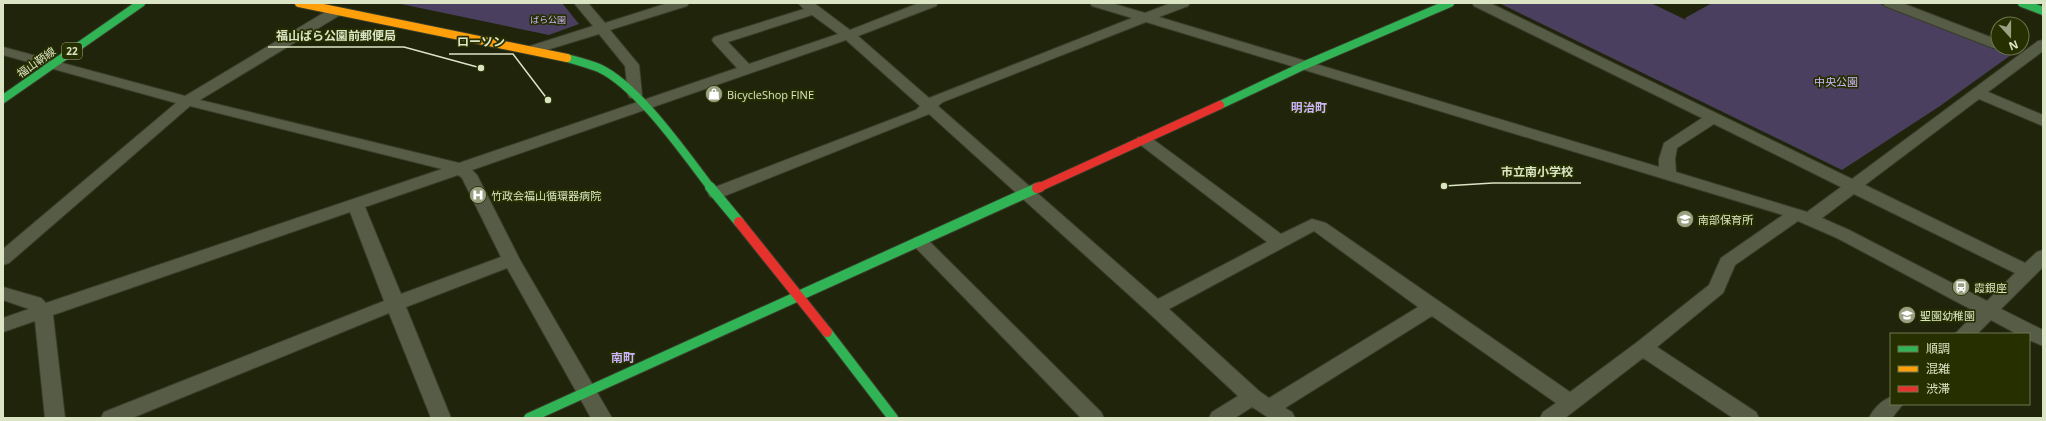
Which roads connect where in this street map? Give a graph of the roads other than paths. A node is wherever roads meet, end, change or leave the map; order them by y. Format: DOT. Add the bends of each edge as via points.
graph roads {
  1 [pos="141,3"];
  2 [pos="299,3"];
  3 [pos="582,3"];
  4 [pos="682,3"];
  5 [pos="931,3"];
  6 [pos="1097,3"];
  7 [pos="1183,3"];
  8 [pos="1450,3"];
  9 [pos="1478,3"];
  10 [pos="1890,3"];
  11 [pos="2022,3"];
  12 [pos="809,6"];
  13 [pos="2043,10"];
  14 [pos="335,12"];
  15 [pos="1146,18"];
  16 [pos="603,28"];
  17 [pos="848,34"];
  18 [pos="1990,42"];
  19 [pos="2043,44"];
  20 [pos="532,50"];
  21 [pos="3,51"];
  22 [pos="2030,54"];
  23 [pos="2027,56"];
  24 [pos="54,63"];
  25 [pos="1305,65"];
  26 [pos="745,69"];
  27 [pos="1977,93"];
  28 [pos="3,99"];
  29 [pos="640,99"];
  30 [pos="187,100"];
  31 [pos="929,106"];
  32 [pos="1713,118"];
  33 [pos="2043,121"];
  34 [pos="1144,140"];
  35 [pos="460,168"];
  36 [pos="1668,175"];
  37 [pos="1852,186"];
  38 [pos="716,193"];
  39 [pos="1025,193"];
  40 [pos="355,204"];
  41 [pos="1803,216"];
  42 [pos="920,242"];
  43 [pos="1279,242"];
  44 [pos="2043,256"];
  45 [pos="3,259"];
  46 [pos="511,260"];
  47 [pos="2026,271"];
  48 [pos="3,293"];
  49 [pos="799,296"];
  50 [pos="394,304"];
  51 [pos="1432,307"];
  52 [pos="1156,308"];
  53 [pos="43,311"];
  54 [pos="1989,311"];
  55 [pos="3,325"];
  56 [pos="1966,333"];
  57 [pos="2043,339"];
  58 [pos="1643,348"];
  59 [pos="587,391"];
  60 [pos="1252,397"];
  61 [pos="1570,402"];
  62 [pos="1892,405"];
  63 [pos="1277,413"];
  64 [pos="55,418"];
  65 [pos="111,418"];
  66 [pos="441,418"];
  67 [pos="529,418"];
  68 [pos="602,418"];
  69 [pos="893,418"];
  70 [pos="1094,418"];
  71 [pos="1219,418"];
  72 [pos="1550,418"];
  73 [pos="1749,418"];
  74 [pos="1879,418"];
  1 -- 24 [label="street, 福山鞆線 / 22"];
  2 -- 14 [label="street"];
  3 -- 16 [label="street"];
  4 -- 16 [label="street"];
  5 -- 17 [label="street"];
  6 -- 15 [label="street"];
  7 -- 15 [label="street"];
  8 -- 25 [label="street"];
  9 -- 32 [label="street"];
  10 -- 18 [label="street"];
  11 -- 13 [label="street"];
  12 -- 17 [label="street"];
  12 -- 26 [label="street" via="719,40"];
  14 -- 20 [label="street"];
  14 -- 30 [label="street"];
  15 -- 25 [label="street"];
  15 -- 31 [label="street" via="938,99"];
  16 -- 20 [label="street"];
  16 -- 29 [label="street" via="632,65"];
  17 -- 26 [label="street"];
  17 -- 31 [label="street"];
  19 -- 22 [label="street"];
  20 -- 29 [label="street" via="599,68 616,78"];
  21 -- 24 [label="street"];
  23 -- 27 [label="street"];
  24 -- 28 [label="street, 福山鞆線 / 22"];
  24 -- 30 [label="street"];
  25 -- 34 [label="street"];
  25 -- 36 [label="street"];
  26 -- 29 [label="street"];
  27 -- 33 [label="street"];
  27 -- 37 [label="street"];
  29 -- 35 [label="street"];
  29 -- 38 [label="street"];
  30 -- 35 [label="street"];
  30 -- 45 [label="street"];
  31 -- 38 [label="street" via="921,113"];
  31 -- 39 [label="street"];
  32 -- 36 [label="street" via="1670,146 1667,159"];
  32 -- 37 [label="street"];
  34 -- 39 [label="street"];
  34 -- 43 [label="street"];
  35 -- 40 [label="street"];
  35 -- 46 [label="street" via="469,175"];
  36 -- 41 [label="street"];
  37 -- 41 [label="street"];
  37 -- 47 [label="street"];
  38 -- 49 [label="street"];
  39 -- 42 [label="street"];
  39 -- 52 [label="street"];
  40 -- 50 [label="street"];
  40 -- 53 [label="street"];
  41 -- 54 [label="street" via="1843,234"];
  41 -- 58 [label="street" via="1726,262 1717,288"];
  42 -- 49 [label="street"];
  42 -- 70 [label="street"];
  43 -- 51 [label="street" via="1312,224 1320,227"];
  43 -- 52 [label="street"];
  44 -- 47 [label="street"];
  46 -- 50 [label="street"];
  46 -- 59 [label="street"];
  47 -- 54 [label="street"];
  48 -- 53 [label="street" via="34,304"];
  49 -- 59 [label="street"];
  49 -- 69 [label="street"];
  50 -- 65 [label="street"];
  50 -- 66 [label="street"];
  51 -- 61 [label="street"];
  51 -- 63 [label="street"];
  52 -- 60 [label="street"];
  53 -- 55 [label="street"];
  53 -- 64 [label="street"];
  54 -- 56 [label="street"];
  54 -- 57 [label="street"];
  58 -- 61 [label="street"];
  58 -- 73 [label="street"];
  59 -- 67 [label="street"];
  59 -- 68 [label="street"];
  60 -- 63 [label="street"];
  60 -- 71 [label="street"];
  61 -- 72 [label="street"];
  62 -- 74 [label="street"];
}
